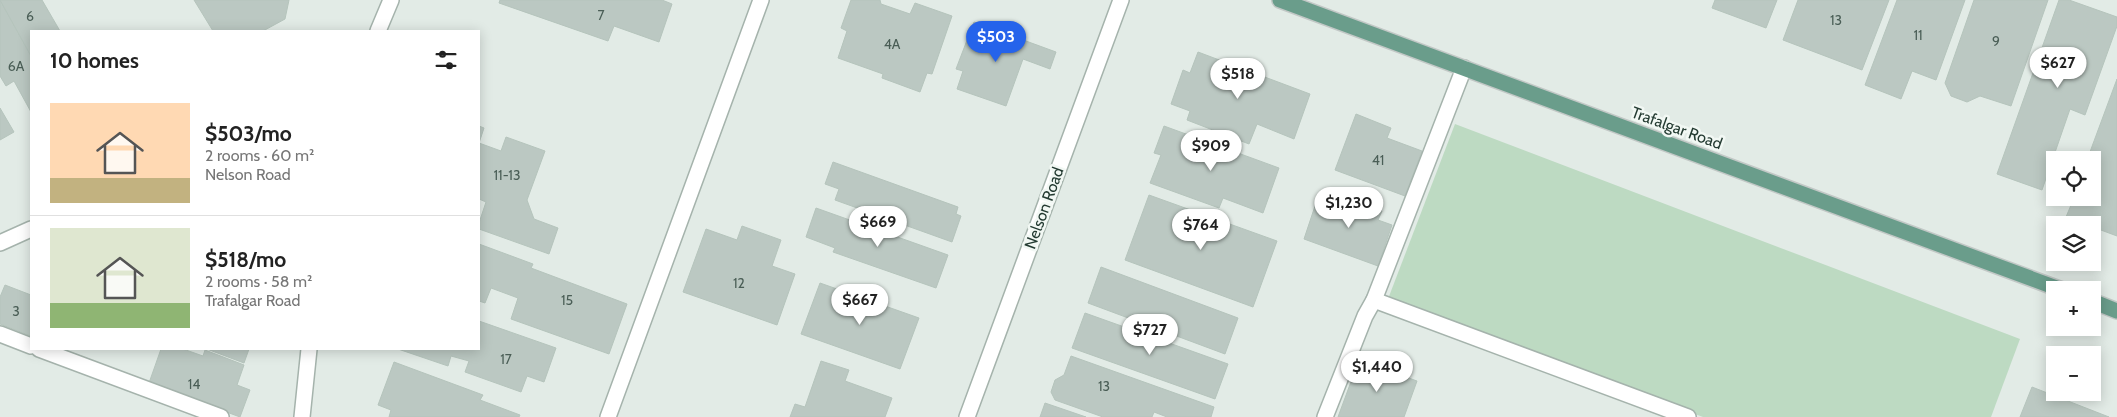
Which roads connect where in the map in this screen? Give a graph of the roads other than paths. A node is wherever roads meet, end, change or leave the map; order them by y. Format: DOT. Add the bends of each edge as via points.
graph roads {
  1 [pos="391,0"];
  2 [pos="761,0"];
  3 [pos="1121,0"];
  4 [pos="1280,0"];
  5 [pos="378,30"];
  6 [pos="1464,68"];
  7 [pos="30,229"];
  8 [pos="0,243"];
  9 [pos="2046,284"];
  10 [pos="1374,300"];
  11 [pos="2101,305"];
  12 [pos="2117,311"];
  13 [pos="0,334"];
  14 [pos="30,346"];
  15 [pos="42,350"];
  16 [pos="309,350"];
  17 [pos="220,417"];
  18 [pos="302,417"];
  19 [pos="608,417"];
  20 [pos="967,417"];
  21 [pos="1325,417"];
  22 [pos="1688,417"];
  1 -- 5 [label="street"];
  2 -- 19 [label="street"];
  3 -- 20 [label="street, Nelson Road"];
  4 -- 6 [label="main road, Trafalgar Road"];
  6 -- 9 [label="main road, Trafalgar Road"];
  6 -- 10 [label="street"];
  7 -- 8 [label="street"];
  10 -- 21 [label="street"];
  10 -- 22 [label="street"];
  11 -- 12 [label="main road"];
  13 -- 14 [label="street"];
  15 -- 17 [label="street"];
  16 -- 18 [label="street"];
}
